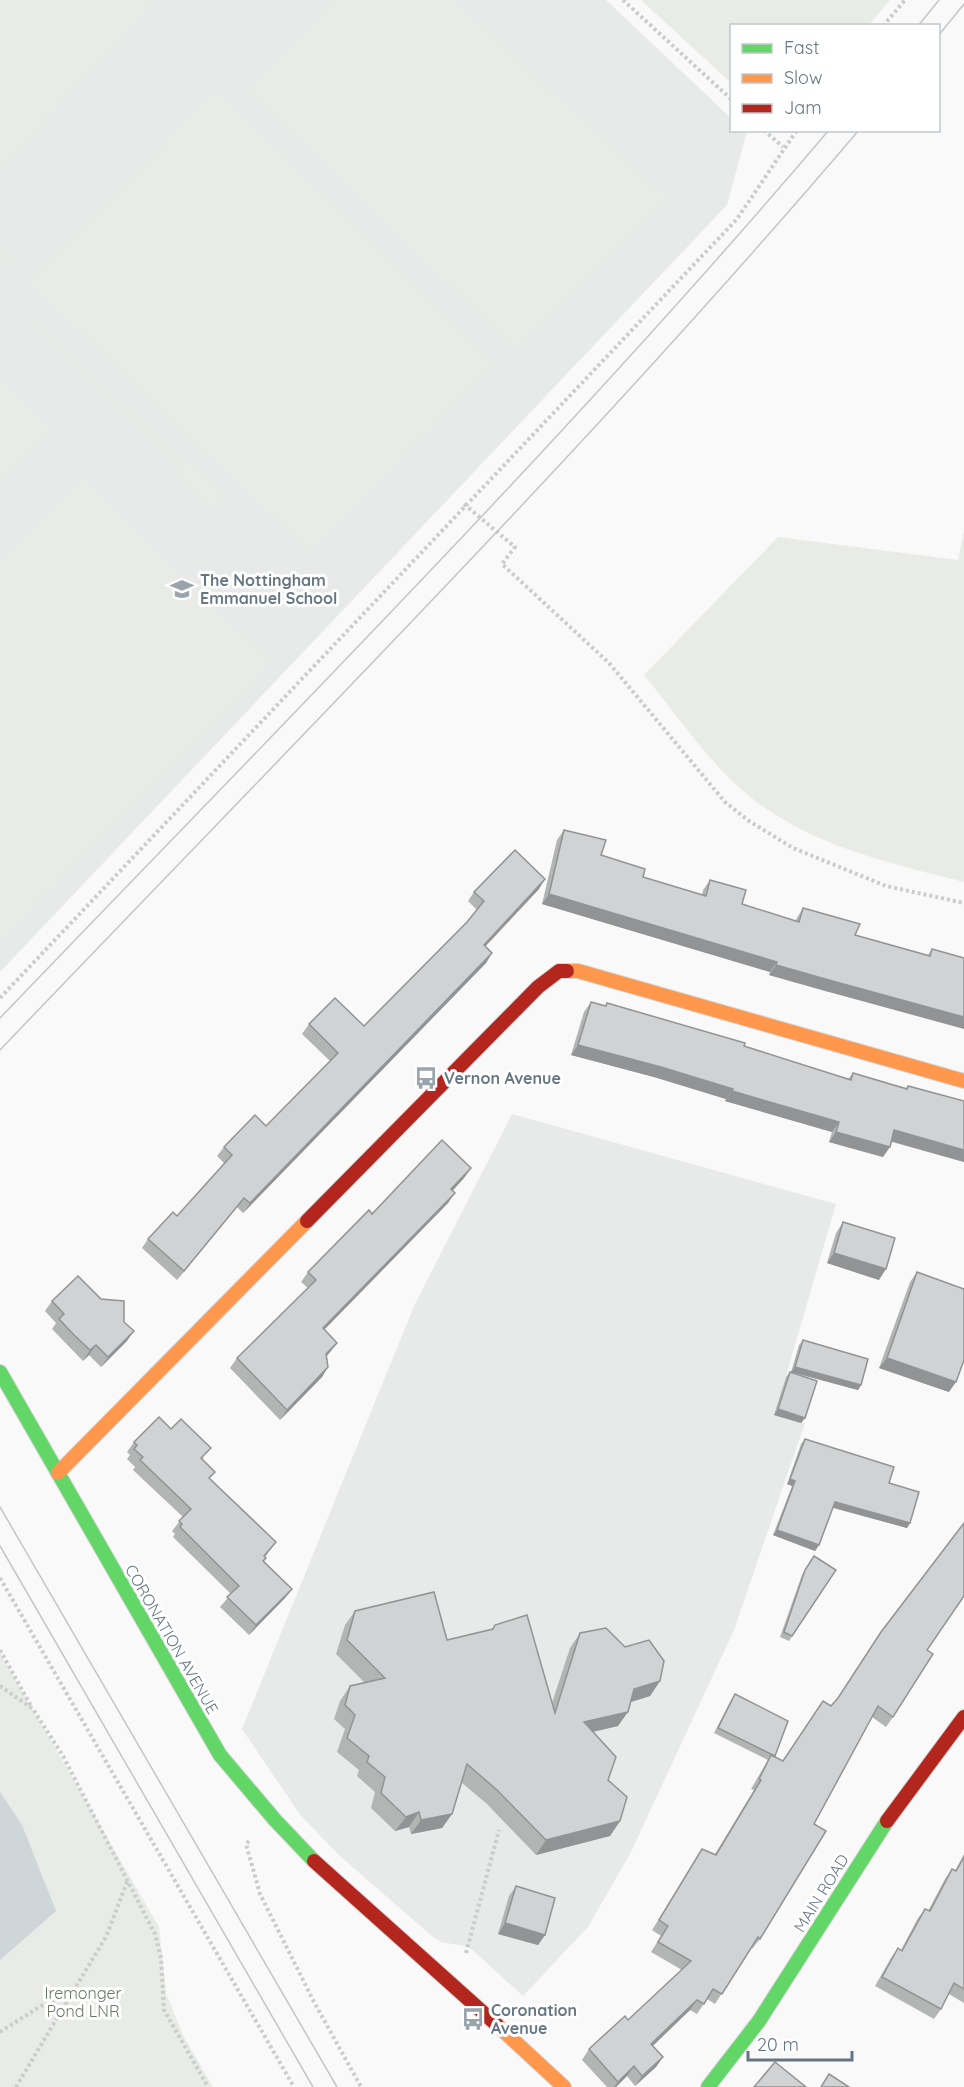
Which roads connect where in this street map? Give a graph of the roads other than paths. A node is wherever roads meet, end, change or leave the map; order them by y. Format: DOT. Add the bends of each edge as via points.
graph roads {
  1 [pos="964,1081"];
  2 [pos="0,1372"];
  3 [pos="58,1473"];
  4 [pos="964,1717"];
  5 [pos="564,2087"];
  6 [pos="708,2087"];
  1 -- 3 [label="street" via="578,971 559,971 538,987"];
  2 -- 3 [label="street, CORONATION AVENUE"];
  3 -- 5 [label="street, CORONATION AVENUE" via="219,1755 273,1822 329,1878"];
  4 -- 6 [label="street, MAIN ROAD" via="892,1810 773,1999"];
}
